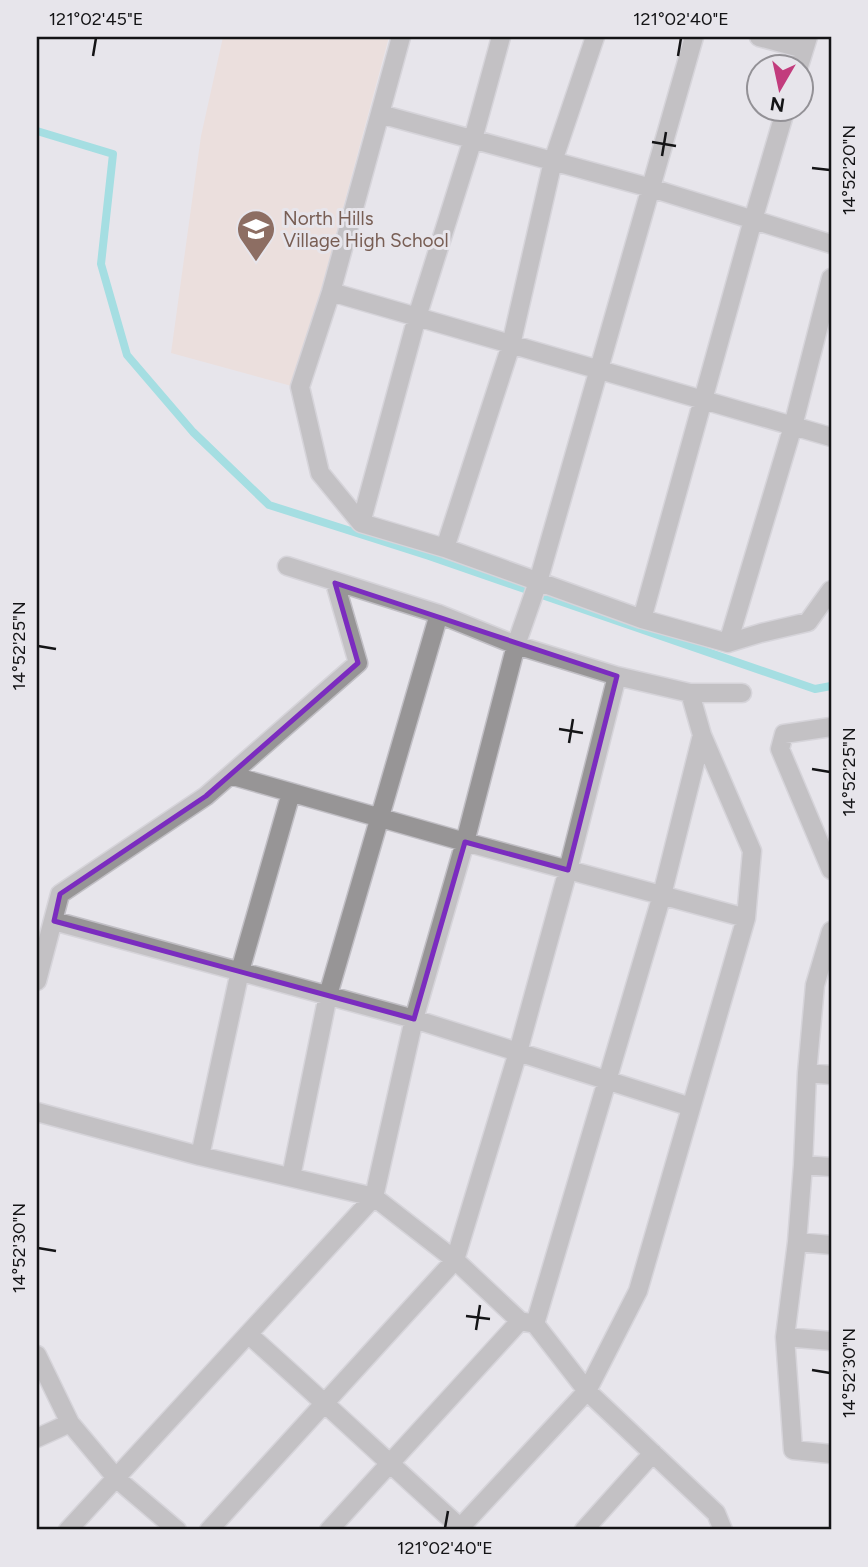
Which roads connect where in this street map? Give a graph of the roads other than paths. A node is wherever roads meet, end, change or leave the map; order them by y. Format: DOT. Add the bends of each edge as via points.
graph roads {
  1 [pos="401,37"];
  2 [pos="501,37"];
  3 [pos="595,37"];
  4 [pos="694,37"];
  5 [pos="759,37"];
  6 [pos="804,51"];
  7 [pos="380,114"];
  8 [pos="782,122"];
  9 [pos="473,139"];
  10 [pos="553,161"];
  11 [pos="651,187"];
  12 [pos="754,220"];
  13 [pos="831,244"];
  14 [pos="831,278"];
  15 [pos="331,292"];
  16 [pos="417,317"];
  17 [pos="511,345"];
  18 [pos="599,371"];
  19 [pos="703,400"];
  20 [pos="793,426"];
  21 [pos="831,437"];
  22 [pos="360,523"];
  23 [pos="445,548"];
  24 [pos="287,566"];
  25 [pos="335,583"];
  26 [pos="537,586"];
  27 [pos="831,590"];
  28 [pos="439,614"];
  29 [pos="642,619"];
  30 [pos="518,640"];
  31 [pos="728,643"];
  32 [pos="617,676"];
  33 [pos="690,692"];
  34 [pos="743,693"];
  35 [pos="831,727"];
  36 [pos="702,736"];
  37 [pos="230,775"];
  38 [pos="291,793"];
  39 [pos="380,818"];
  40 [pos="465,842"];
  41 [pos="568,870"];
  42 [pos="831,870"];
  43 [pos="662,895"];
  44 [pos="746,918"];
  45 [pos="54,921"];
  46 [pos="831,931"];
  47 [pos="240,971"];
  48 [pos="37,981"];
  49 [pos="823,985"];
  50 [pos="328,995"];
  51 [pos="414,1019"];
  52 [pos="518,1052"];
  53 [pos="807,1073"];
  54 [pos="831,1075"];
  55 [pos="607,1080"];
  56 [pos="691,1107"];
  57 [pos="37,1112"];
  58 [pos="200,1156"];
  59 [pos="803,1165"];
  60 [pos="831,1167"];
  61 [pos="291,1177"];
  62 [pos="374,1198"];
  63 [pos="797,1242"];
  64 [pos="831,1245"];
  65 [pos="455,1260"];
  66 [pos="527,1323"];
  67 [pos="248,1334"];
  68 [pos="785,1337"];
  69 [pos="831,1341"];
  70 [pos="37,1355"];
  71 [pos="587,1391"];
  72 [pos="324,1402"];
  73 [pos="70,1423"];
  74 [pos="37,1438"];
  75 [pos="653,1454"];
  76 [pos="831,1454"];
  77 [pos="389,1464"];
  78 [pos="117,1479"];
  79 [pos="461,1529"];
  80 [pos="68,1530"];
  81 [pos="177,1530"];
  82 [pos="209,1530"];
  83 [pos="329,1530"];
  84 [pos="584,1530"];
  85 [pos="723,1530"];
  1 -- 7 [label="street"];
  2 -- 9 [label="street"];
  3 -- 10 [label="street"];
  4 -- 11 [label="street"];
  5 -- 6 [label="street"];
  7 -- 9 [label="street"];
  7 -- 15 [label="street"];
  8 -- 12 [label="street"];
  9 -- 10 [label="street"];
  9 -- 16 [label="street"];
  10 -- 11 [label="street"];
  10 -- 17 [label="street"];
  11 -- 12 [label="street"];
  11 -- 18 [label="street"];
  12 -- 13 [label="street"];
  12 -- 19 [label="street"];
  14 -- 20 [label="street"];
  15 -- 16 [label="street"];
  15 -- 22 [label="street" via="300,387 320,473"];
  16 -- 17 [label="street"];
  16 -- 22 [label="street"];
  17 -- 18 [label="street"];
  17 -- 23 [label="street"];
  18 -- 19 [label="street"];
  18 -- 26 [label="street"];
  19 -- 20 [label="street"];
  19 -- 29 [label="street"];
  20 -- 21 [label="street"];
  20 -- 31 [label="street"];
  22 -- 23 [label="street"];
  23 -- 26 [label="street"];
  24 -- 25 [label="street"];
  25 -- 28 [label="street"];
  25 -- 37 [label="street" via="358,663"];
  26 -- 29 [label="street"];
  26 -- 30 [label="street"];
  27 -- 31 [label="street" via="808,622"];
  28 -- 30 [label="street"];
  28 -- 39 [label="street"];
  29 -- 31 [label="street"];
  30 -- 32 [label="street"];
  30 -- 40 [label="street"];
  32 -- 33 [label="street"];
  32 -- 41 [label="street"];
  33 -- 34 [label="street"];
  33 -- 36 [label="street"];
  35 -- 42 [label="street" via="784,734 780,749"];
  36 -- 43 [label="street"];
  36 -- 44 [label="street" via="752,851"];
  37 -- 38 [label="street"];
  37 -- 45 [label="street" via="60,894"];
  38 -- 39 [label="street"];
  38 -- 47 [label="street"];
  39 -- 40 [label="street"];
  39 -- 50 [label="street"];
  40 -- 41 [label="street"];
  40 -- 51 [label="street"];
  41 -- 43 [label="street"];
  41 -- 52 [label="street"];
  43 -- 44 [label="street"];
  43 -- 55 [label="street"];
  44 -- 56 [label="street"];
  45 -- 47 [label="street"];
  45 -- 48 [label="street"];
  46 -- 49 [label="street"];
  47 -- 50 [label="street"];
  47 -- 58 [label="street"];
  49 -- 53 [label="street"];
  50 -- 51 [label="street"];
  50 -- 61 [label="street"];
  51 -- 52 [label="street"];
  51 -- 62 [label="street"];
  52 -- 55 [label="street"];
  52 -- 65 [label="street"];
  53 -- 54 [label="street"];
  53 -- 59 [label="street"];
  55 -- 56 [label="street"];
  55 -- 66 [label="street"];
  56 -- 71 [label="street" via="638,1291"];
  57 -- 58 [label="street"];
  58 -- 61 [label="street"];
  59 -- 60 [label="street"];
  59 -- 63 [label="street"];
  61 -- 62 [label="street"];
  62 -- 65 [label="street"];
  62 -- 67 [label="street"];
  63 -- 64 [label="street"];
  63 -- 68 [label="street"];
  65 -- 66 [label="street"];
  65 -- 72 [label="street"];
  66 -- 71 [label="street"];
  66 -- 77 [label="street"];
  67 -- 72 [label="street"];
  67 -- 78 [label="street"];
  68 -- 69 [label="street"];
  68 -- 76 [label="street" via="793,1450"];
  70 -- 73 [label="street"];
  71 -- 75 [label="street"];
  71 -- 79 [label="street"];
  72 -- 77 [label="street"];
  72 -- 82 [label="street"];
  73 -- 74 [label="street"];
  73 -- 78 [label="street"];
  75 -- 84 [label="street"];
  75 -- 85 [label="street" via="716,1513"];
  77 -- 79 [label="street"];
  77 -- 83 [label="street"];
  78 -- 80 [label="street"];
  78 -- 81 [label="street"];
}
